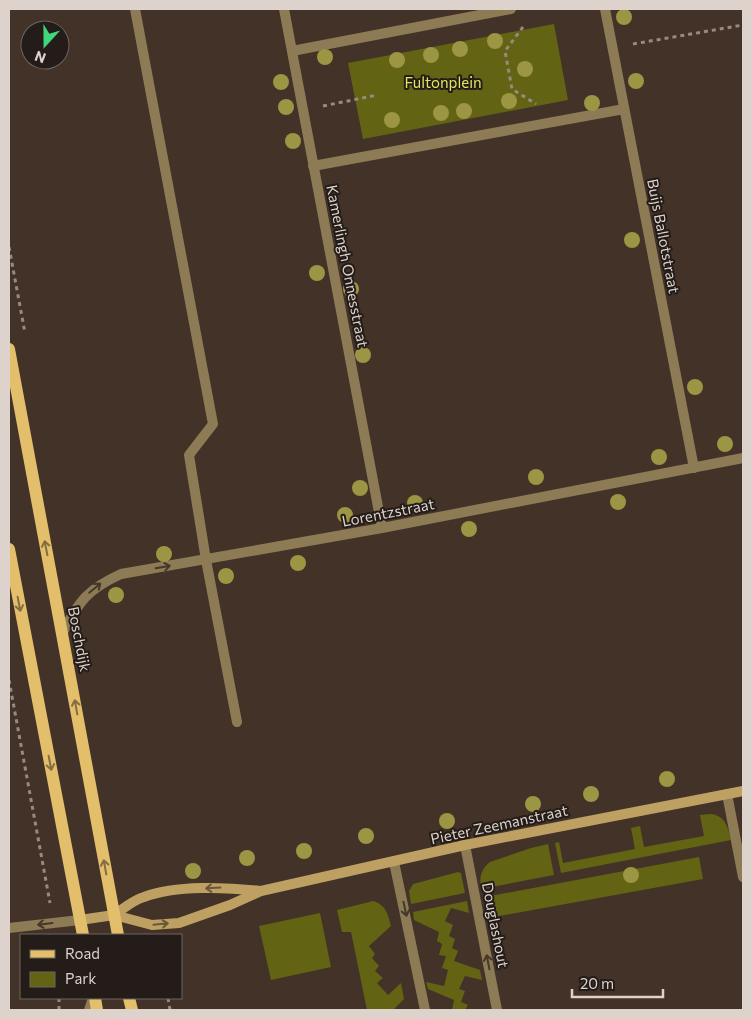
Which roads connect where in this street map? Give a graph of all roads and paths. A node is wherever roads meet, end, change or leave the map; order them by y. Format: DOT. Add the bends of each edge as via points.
graph roads {
  1 [pos="134,9"];
  2 [pos="284,9"];
  3 [pos="511,9"];
  4 [pos="605,9"];
  5 [pos="526,23"];
  6 [pos="743,25"];
  7 [pos="612,47"];
  8 [pos="292,51"];
  9 [pos="377,95"];
  10 [pos="624,109"];
  11 [pos="303,110"];
  12 [pos="562,121"];
  13 [pos="313,166"];
  14 [pos="9,349"];
  15 [pos="743,458"];
  16 [pos="694,468"];
  17 [pos="382,528"];
  18 [pos="9,549"];
  19 [pos="206,560"];
  20 [pos="62,632"];
  21 [pos="9,680"];
  22 [pos="237,722"];
  23 [pos="743,791"];
  24 [pos="727,794"];
  25 [pos="465,845"];
  26 [pos="394,862"];
  27 [pos="743,877"];
  28 [pos="261,891"];
  29 [pos="114,915"];
  30 [pos="80,920"];
  31 [pos="54,923"];
  32 [pos="9,928"];
  33 [pos="83,934"];
  34 [pos="118,934"];
  35 [pos="425,1010"];
  36 [pos="497,1010"];
  1 -- 19 [label="street" via="213,424 189,455"];
  2 -- 8 [label="street, Kamerlingh Onnesstraat"];
  3 -- 8 [label="street"];
  4 -- 7 [label="street, Buijs Ballotstraat"];
  5 -- 12 [label="path" via="505,51 512,90"];
  6 -- 7 [label="path"];
  7 -- 10 [label="street, Buijs Ballotstraat"];
  8 -- 11 [label="street, Kamerlingh Onnesstraat"];
  9 -- 11 [label="path"];
  10 -- 12 [label="street"];
  10 -- 16 [label="street, Buijs Ballotstraat"];
  11 -- 13 [label="street, Kamerlingh Onnesstraat"];
  12 -- 13 [label="street"];
  13 -- 17 [label="street, Kamerlingh Onnesstraat"];
  20 -- 14 [label="main road, Boschdijk, one-way"];
  15 -- 16 [label="street, Lorentzstraat"];
  16 -- 17 [label="street, Lorentzstraat"];
  17 -- 19 [label="street, Lorentzstraat"];
  18 -- 30 [label="main road, one-way"];
  20 -- 19 [label="street, Lorentzstraat, one-way" via="75,609 101,583 121,574"];
  19 -- 22 [label="street"];
  29 -- 20 [label="main road, Boschdijk, one-way"];
  21 -- 31 [label="path"];
  23 -- 24 [label="street, Pieter Zeemanstraat"];
  24 -- 25 [label="street, Pieter Zeemanstraat"];
  24 -- 27 [label="street"];
  25 -- 26 [label="street, Pieter Zeemanstraat"];
  36 -- 25 [label="street, Douglashout, one-way"];
  26 -- 28 [label="street, Pieter Zeemanstraat"];
  26 -- 35 [label="street, one-way"];
  28 -- 29 [label="street, Pieter Zeemanstraat, one-way" via="228,887 178,890 143,897"];
  29 -- 28 [label="street, Pieter Zeemanstraat, one-way" via="152,925 180,923"];
  29 -- 30 [label="street, Pieter Zeemanstraat"];
  29 -- 34 [label="main road, Boschdijk"];
  30 -- 31 [label="street"];
  30 -- 33 [label="main road"];
  31 -- 32 [label="street, one-way"];
}
